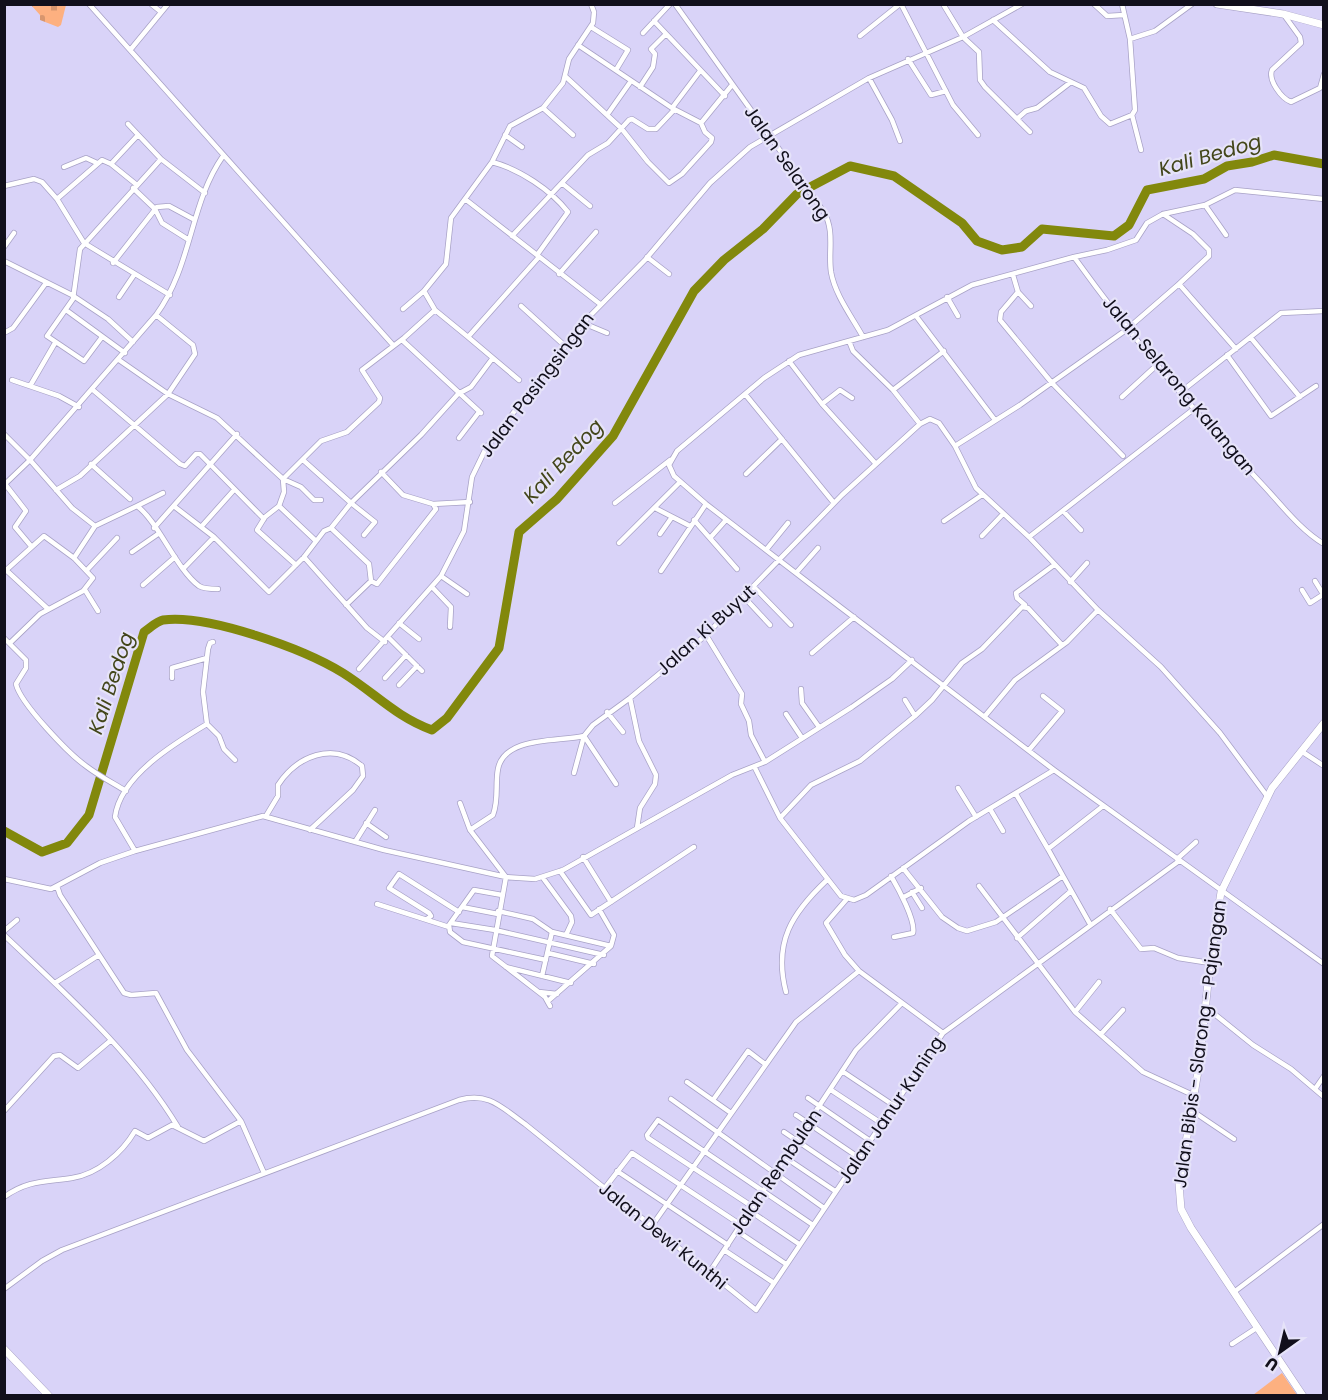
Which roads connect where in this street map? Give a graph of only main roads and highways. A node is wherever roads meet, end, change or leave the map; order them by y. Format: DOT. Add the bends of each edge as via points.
graph roads {
  1 [pos="1217,4"];
  2 [pos="1243,7"];
  3 [pos="1323,25"];
  4 [pos="1323,726"];
  5 [pos="4,1349"];
  6 [pos="49,1395"];
  7 [pos="1303,1395"];
  1 -- 2 [label="main road"];
  2 -- 3 [label="main road"];
  4 -- 7 [label="main road, Jalan Bibis - Slarong - Pajangan" via="1267,796 1221,892 1180,1176 1181,1209"];
  5 -- 6 [label="main road"];
}
